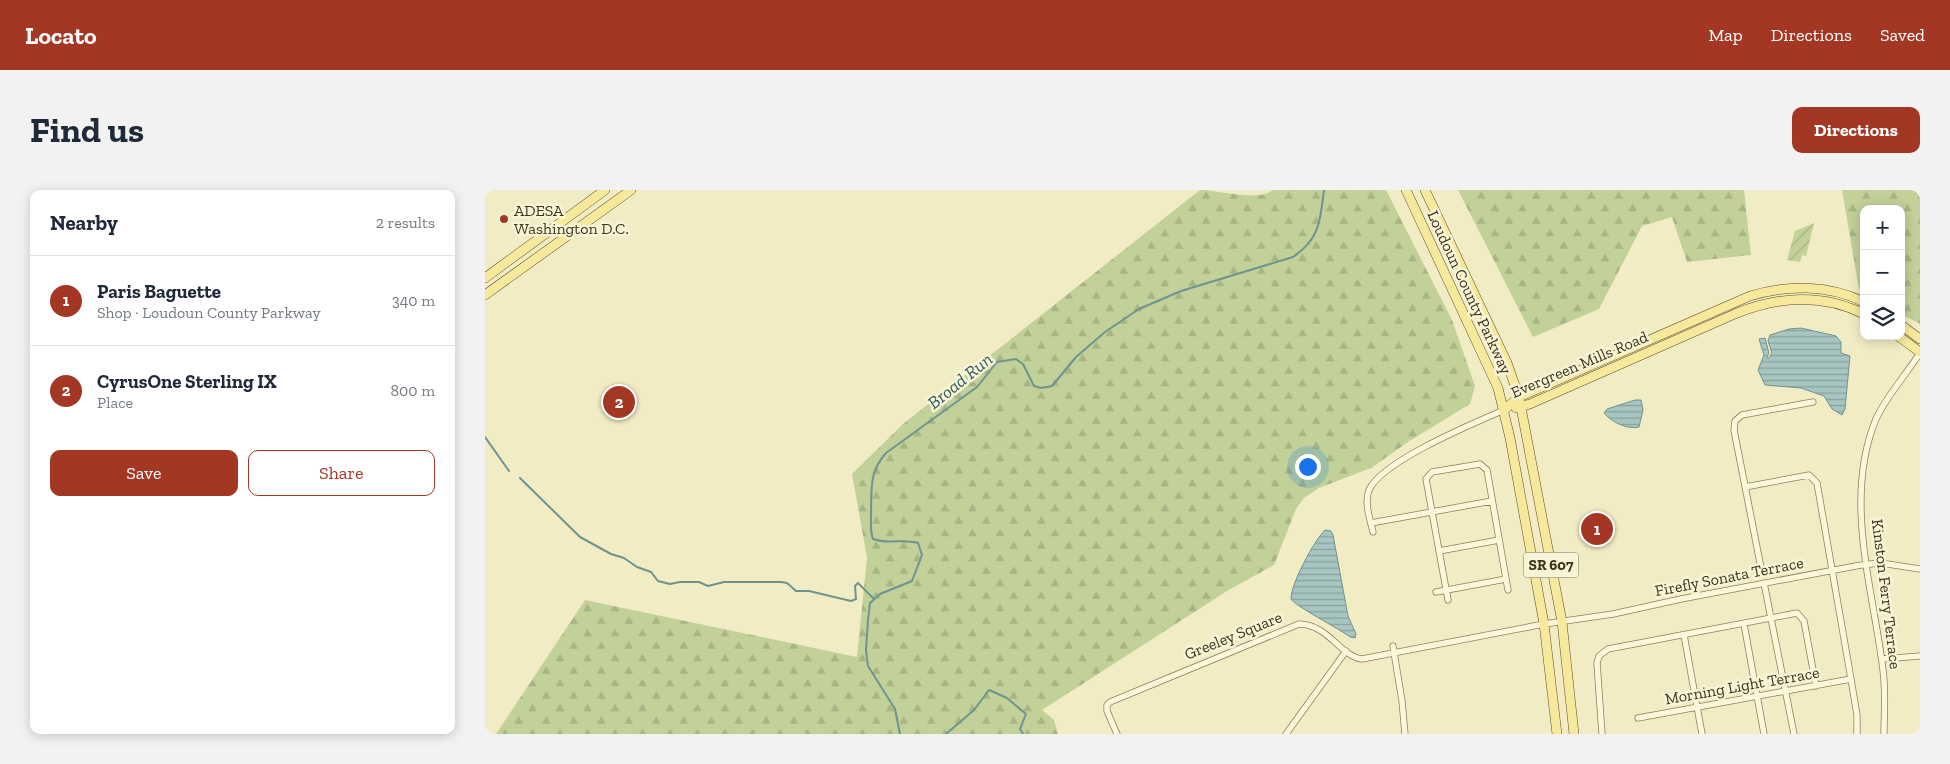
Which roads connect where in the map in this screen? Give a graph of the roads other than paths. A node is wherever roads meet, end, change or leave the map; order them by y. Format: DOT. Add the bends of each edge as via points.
graph roads {
  1 [pos="605,190"];
  2 [pos="631,190"];
  3 [pos="1406,190"];
  4 [pos="1425,190"];
  5 [pos="485,278"];
  6 [pos="485,295"];
  7 [pos="1860,300"];
  8 [pos="1860,312"];
  9 [pos="1905,329"];
  10 [pos="1920,339"];
  11 [pos="1902,340"];
  12 [pos="1920,353"];
  13 [pos="1519,397"];
  14 [pos="1813,402"];
  15 [pos="1521,407"];
  16 [pos="1504,410"];
  17 [pos="1745,487"];
  18 [pos="1492,501"];
  19 [pos="1432,512"];
  20 [pos="1371,523"];
  21 [pos="1373,532"];
  22 [pos="1499,540"];
  23 [pos="1439,551"];
  24 [pos="1866,564"];
  25 [pos="1920,569"];
  26 [pos="1832,570"];
  27 [pos="1762,573"];
  28 [pos="1506,579"];
  29 [pos="1764,583"];
  30 [pos="1446,590"];
  31 [pos="1508,590"];
  32 [pos="1436,592"];
  33 [pos="1448,600"];
  34 [pos="1772,618"];
  35 [pos="1562,622"];
  36 [pos="1544,624"];
  37 [pos="1744,624"];
  38 [pos="1684,635"];
  39 [pos="1393,646"];
  40 [pos="1346,651"];
  41 [pos="1394,654"];
  42 [pos="1920,656"];
  43 [pos="1882,659"];
  44 [pos="1851,679"];
  45 [pos="1816,686"];
  46 [pos="1786,691"];
  47 [pos="1757,696"];
  48 [pos="1697,708"];
  49 [pos="1638,718"];
  50 [pos="1117,734"];
  51 [pos="1287,734"];
  52 [pos="1405,734"];
  53 [pos="1557,734"];
  54 [pos="1574,734"];
  55 [pos="1602,734"];
  56 [pos="1702,734"];
  57 [pos="1764,734"];
  58 [pos="1794,734"];
  59 [pos="1857,734"];
  60 [pos="1884,734"];
  1 -- 5 [label="main road"];
  2 -- 6 [label="main road"];
  3 -- 16 [label="main road, Loudoun County Parkway / SR 607" via="1493,373"];
  4 -- 13 [label="main road, Loudoun County Parkway / SR 607" via="1507,363"];
  7 -- 13 [label="main road, Evergreen Mills Road" via="1814,288 1786,288 1760,293"];
  8 -- 15 [label="main road, Evergreen Mills Road" via="1820,300 1791,298 1772,301 1737,313"];
  9 -- 10 [label="main road"];
  11 -- 12 [label="main road"];
  12 -- 24 [label="street, Kinston Ferry Terrace" via="1877,418 1868,444 1862,472"];
  13 -- 15 [label="main road, Loudoun County Parkway / SR 607"];
  13 -- 16 [label="main road, Evergreen Mills Road"];
  14 -- 17 [label="street" via="1742,415 1735,420"];
  15 -- 16 [label="main road, Evergreen Mills Road"];
  15 -- 35 [label="main road, Loudoun County Parkway / SR 607"];
  16 -- 20 [label="street" via="1417,450 1379,478 1369,491 1367,502"];
  16 -- 36 [label="main road, Loudoun County Parkway / SR 607"];
  17 -- 26 [label="street" via="1802,476 1814,478"];
  17 -- 27 [label="street"];
  18 -- 19 [label="street"];
  18 -- 19 [label="street" via="1485,467 1464,465 1429,473 1426,482"];
  18 -- 22 [label="street"];
  19 -- 20 [label="street"];
  19 -- 23 [label="street"];
  20 -- 21 [label="street"];
  22 -- 23 [label="street"];
  22 -- 28 [label="street"];
  23 -- 30 [label="street"];
  24 -- 25 [label="street, Firefly Sonata Terrace"];
  24 -- 26 [label="street, Firefly Sonata Terrace"];
  24 -- 43 [label="street, Kinston Ferry Terrace"];
  26 -- 29 [label="street, Firefly Sonata Terrace"];
  26 -- 44 [label="street"];
  28 -- 30 [label="street"];
  28 -- 31 [label="street"];
  29 -- 34 [label="street"];
  29 -- 35 [label="street, Firefly Sonata Terrace"];
  30 -- 32 [label="street"];
  30 -- 33 [label="street"];
  34 -- 37 [label="street"];
  34 -- 45 [label="street" via="1793,613 1803,617"];
  34 -- 46 [label="street"];
  35 -- 36 [label="street, Firefly Sonata Terrace"];
  35 -- 54 [label="main road, Loudoun County Parkway / SR 607"];
  36 -- 41 [label="street, Greeley Square"];
  36 -- 53 [label="main road, Loudoun County Parkway / SR 607"];
  37 -- 38 [label="street"];
  37 -- 47 [label="street"];
  38 -- 48 [label="street"];
  38 -- 55 [label="street" via="1608,649 1599,656 1597,670"];
  39 -- 41 [label="street"];
  40 -- 41 [label="street, Greeley Square" via="1362,659"];
  40 -- 50 [label="street, Greeley Square" via="1316,628 1293,625 1110,702 1107,711"];
  40 -- 51 [label="street"];
  41 -- 52 [label="street"];
  42 -- 43 [label="street"];
  43 -- 60 [label="street, Kinston Ferry Terrace"];
  44 -- 45 [label="street, Morning Light Terrace"];
  44 -- 59 [label="street"];
  45 -- 46 [label="street, Morning Light Terrace"];
  46 -- 47 [label="street, Morning Light Terrace"];
  46 -- 58 [label="street"];
  47 -- 48 [label="street, Morning Light Terrace"];
  47 -- 57 [label="street"];
  48 -- 49 [label="street, Morning Light Terrace"];
  48 -- 56 [label="street"];
}
